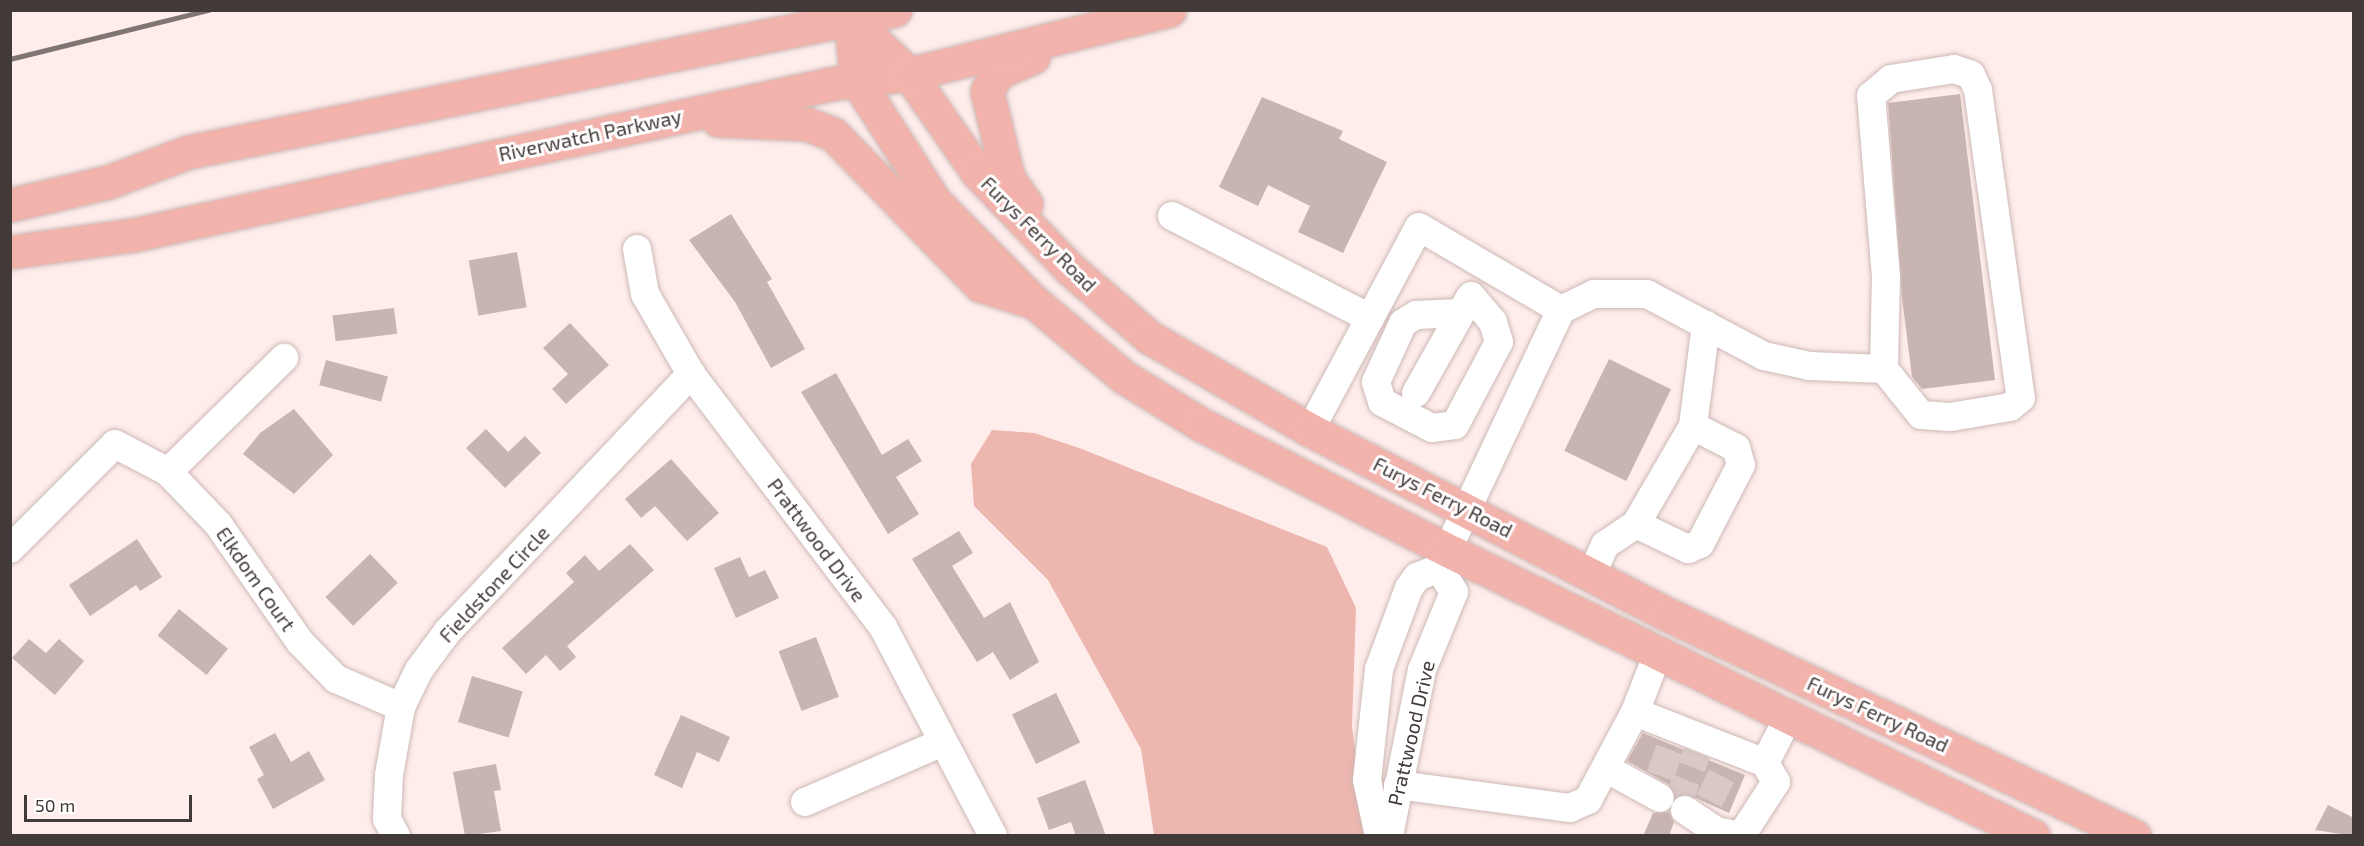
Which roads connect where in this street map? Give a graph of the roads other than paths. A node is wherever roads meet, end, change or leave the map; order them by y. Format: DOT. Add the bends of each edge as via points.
graph roads {
  1 [pos="895,10"];
  2 [pos="1169,10"];
  3 [pos="852,16"];
  4 [pos="1070,37"];
  5 [pos="909,74"];
  6 [pos="856,79"];
  7 [pos="672,118"];
  8 [pos="10,206"];
  9 [pos="1172,216"];
  10 [pos="637,249"];
  11 [pos="10,252"];
  12 [pos="1486,265"];
  13 [pos="1069,268"];
  14 [pos="1034,302"];
  15 [pos="1466,304"];
  16 [pos="1561,310"];
  17 [pos="1370,318"];
  18 [pos="1706,325"];
  19 [pos="284,358"];
  20 [pos="1884,369"];
  21 [pos="691,374"];
  22 [pos="1416,393"];
  23 [pos="1693,426"];
  24 [pos="1310,430"];
  25 [pos="168,472"];
  26 [pos="1466,507"];
  27 [pos="1636,524"];
  28 [pos="10,549"];
  29 [pos="1443,559"];
  30 [pos="1592,574"];
  31 [pos="1658,653"];
  32 [pos="400,707"];
  33 [pos="1635,712"];
  34 [pos="1788,718"];
  35 [pos="941,743"];
  36 [pos="1765,763"];
  37 [pos="1607,769"];
  38 [pos="1398,785"];
  39 [pos="805,802"];
  40 [pos="396,836"];
  41 [pos="993,836"];
  42 [pos="1379,836"];
  43 [pos="1389,836"];
  44 [pos="1740,836"];
  45 [pos="2033,836"];
  46 [pos="2134,836"];
  1 -- 3 [label="main road"];
  2 -- 4 [label="main road, Riverwatch Parkway"];
  3 -- 5 [label="main road, Furys Ferry Road"];
  3 -- 6 [label="main road"];
  3 -- 8 [label="main road" via="188,152 108,182"];
  4 -- 5 [label="main road, Riverwatch Parkway"];
  4 -- 13 [label="main road" via="998,72 987,91 1008,178"];
  5 -- 6 [label="main road, Riverwatch Parkway"];
  5 -- 13 [label="main road, Furys Ferry Road" via="978,173"];
  6 -- 7 [label="main road, Riverwatch Parkway"];
  6 -- 14 [label="main road" via="935,202"];
  7 -- 11 [label="main road, Riverwatch Parkway" via="134,235"];
  7 -- 14 [label="main road" via="807,124 833,134 980,285"];
  9 -- 17 [label="street"];
  10 -- 21 [label="street, Prattwood Drive" via="645,294"];
  12 -- 15 [label="street"];
  12 -- 16 [label="street"];
  12 -- 17 [label="street" via="1419,227"];
  13 -- 24 [label="main road, Furys Ferry Road" via="1149,337"];
  14 -- 29 [label="main road" via="1124,377"];
  15 -- 15 [label="street" via="1416,315 1403,323 1376,382 1382,402 1432,428 1455,425 1499,342 1493,322"];
  15 -- 22 [label="street"];
  16 -- 18 [label="street" via="1594,294 1647,294"];
  16 -- 26 [label="street"];
  17 -- 24 [label="street"];
  18 -- 20 [label="street" via="1764,356 1809,366"];
  18 -- 23 [label="street"];
  19 -- 25 [label="street"];
  20 -- 20 [label="street" via="1886,277 1871,96 1891,79 1954,69 1971,75 1978,90 2020,398 2010,407 1950,417 1921,415"];
  21 -- 32 [label="street, Fieldstone Circle" via="448,631"];
  21 -- 35 [label="street, Prattwood Drive" via="883,627"];
  23 -- 27 [label="street"];
  23 -- 27 [label="street" via="1736,448 1741,465 1701,544 1688,549"];
  24 -- 26 [label="main road, Furys Ferry Road"];
  25 -- 28 [label="street, Elkdom Court" via="115,444"];
  25 -- 32 [label="street, Elkdom Court" via="218,524 300,642 336,679"];
  26 -- 29 [label="street"];
  26 -- 30 [label="main road, Furys Ferry Road"];
  27 -- 30 [label="street" via="1605,545"];
  29 -- 31 [label="main road"];
  29 -- 38 [label="street, Prattwood Drive" via="1454,592 1422,670"];
  29 -- 42 [label="street, Prattwood Drive" via="1417,577 1409,588 1379,669 1369,726 1367,780"];
  30 -- 46 [label="main road, Furys Ferry Road"];
  31 -- 33 [label="street"];
  31 -- 34 [label="main road"];
  32 -- 40 [label="street, Fieldstone Circle" via="387,819"];
  33 -- 36 [label="street" via="1731,759"];
  33 -- 37 [label="street"];
  34 -- 36 [label="street"];
  34 -- 45 [label="main road"];
  35 -- 39 [label="street"];
  35 -- 41 [label="street, Prattwood Drive"];
  36 -- 44 [label="street" via="1776,782"];
  37 -- 38 [label="street" via="1588,800 1570,808"];
  37 -- 44 [label="street" via="1678,800 1716,831"];
  38 -- 43 [label="street, Prattwood Drive"];
}
